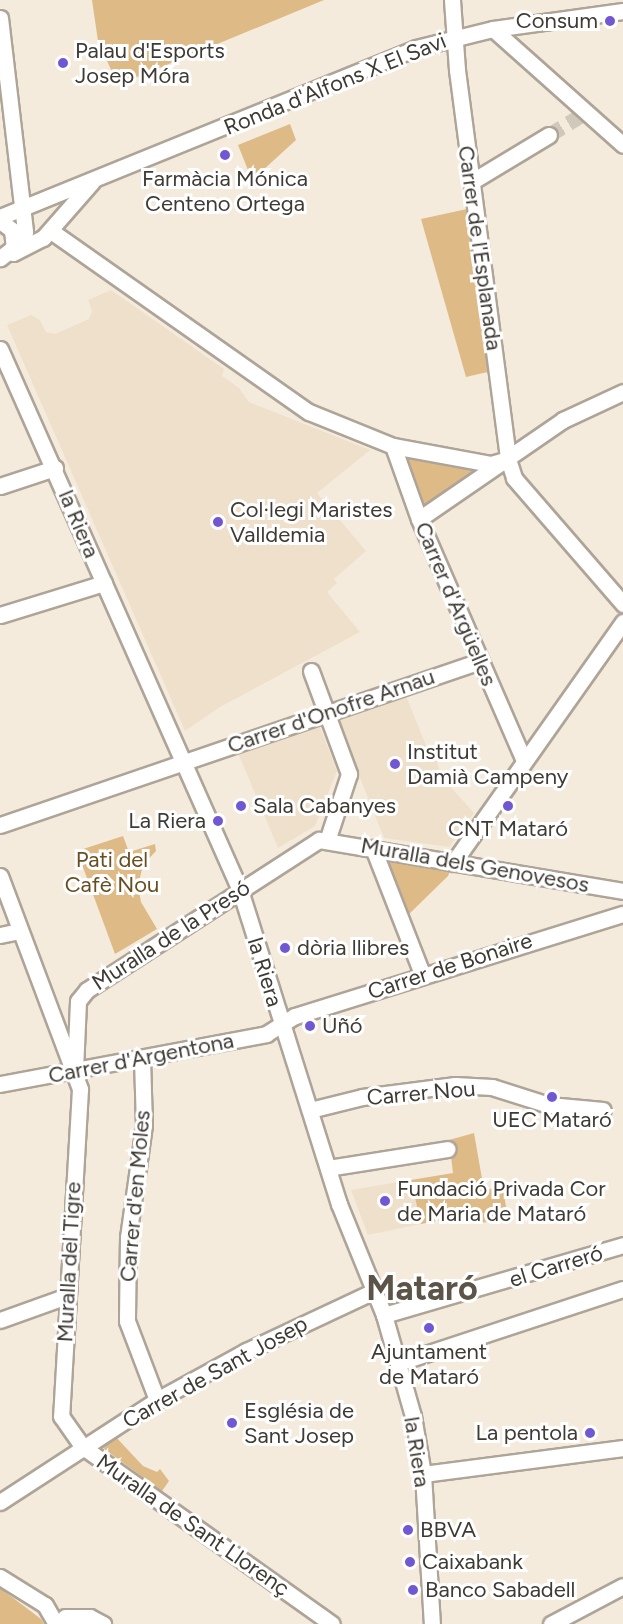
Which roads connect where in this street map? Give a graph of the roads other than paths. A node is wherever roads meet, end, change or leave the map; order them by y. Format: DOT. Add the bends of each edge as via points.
graph roads {
  1 [pos="452,0"];
  2 [pos="623,11"];
  3 [pos="0,18"];
  4 [pos="493,29"];
  5 [pos="453,37"];
  6 [pos="549,135"];
  7 [pos="623,145"];
  8 [pos="92,182"];
  9 [pos="471,182"];
  10 [pos="24,207"];
  11 [pos="0,219"];
  12 [pos="51,231"];
  13 [pos="14,249"];
  14 [pos="0,259"];
  15 [pos="0,349"];
  16 [pos="623,392"];
  17 [pos="393,446"];
  18 [pos="508,459"];
  19 [pos="55,468"];
  20 [pos="0,486"];
  21 [pos="419,519"];
  22 [pos="104,583"];
  23 [pos="623,604"];
  24 [pos="0,615"];
  25 [pos="623,622"];
  26 [pos="480,661"];
  27 [pos="311,671"];
  28 [pos="327,714"];
  29 [pos="524,760"];
  30 [pos="183,761"];
  31 [pos="0,825"];
  32 [pos="328,838"];
  33 [pos="374,848"];
  34 [pos="453,862"];
  35 [pos="0,876"];
  36 [pos="240,890"];
  37 [pos="623,891"];
  38 [pos="623,914"];
  39 [pos="19,931"];
  40 [pos="0,935"];
  41 [pos="422,974"];
  42 [pos="281,1027"];
  43 [pos="142,1058"];
  44 [pos="75,1070"];
  45 [pos="0,1084"];
  46 [pos="310,1110"];
  47 [pos="603,1110"];
  48 [pos="448,1149"];
  49 [pos="328,1168"];
  50 [pos="623,1245"];
  51 [pos="623,1290"];
  52 [pos="374,1291"];
  53 [pos="67,1296"];
  54 [pos="384,1315"];
  55 [pos="0,1320"];
  56 [pos="398,1363"];
  57 [pos="157,1400"];
  58 [pos="83,1448"];
  59 [pos="623,1448"];
  60 [pos="423,1474"];
  61 [pos="0,1502"];
  62 [pos="0,1577"];
  63 [pos="623,1586"];
  64 [pos="58,1621"];
  65 [pos="103,1624"];
  66 [pos="332,1624"];
  67 [pos="432,1624"];
  68 [pos="551,1624"];
  1 -- 5 [label="street, Carrer de l'Esplanada"];
  2 -- 4 [label="street, Ronda d'Alfons X El Savi"];
  3 -- 10 [label="street"];
  4 -- 5 [label="street, Ronda d'Alfons X El Savi"];
  4 -- 7 [label="street"];
  5 -- 8 [label="street, Ronda d'Alfons X El Savi"];
  5 -- 9 [label="street, Carrer de l'Esplanada"];
  6 -- 9 [label="street"];
  8 -- 10 [label="street, Ronda d'Alfons X El Savi"];
  8 -- 12 [label="street"];
  9 -- 18 [label="street, Carrer de l'Esplanada"];
  10 -- 11 [label="street, Ronda d'Alfons X El Savi"];
  10 -- 13 [label="street" via="25,232"];
  11 -- 13 [label="street" via="12,230"];
  12 -- 14 [label="street"];
  12 -- 17 [label="street" via="309,412"];
  13 -- 14 [label="street"];
  15 -- 19 [label="street, la Riera"];
  16 -- 18 [label="street" via="563,420"];
  17 -- 18 [label="street" via="491,464"];
  17 -- 21 [label="street, Carrer d'Argüelles"];
  18 -- 21 [label="street"];
  18 -- 23 [label="street, Carrer de l'Esplanada" via="514,478"];
  19 -- 20 [label="street"];
  19 -- 22 [label="street, la Riera"];
  21 -- 26 [label="street, Carrer d'Argüelles"];
  22 -- 24 [label="street"];
  22 -- 30 [label="street, la Riera"];
  25 -- 29 [label="street"];
  26 -- 28 [label="street, Carrer d'Onofre Arnau"];
  26 -- 29 [label="street, Carrer d'Argüelles"];
  27 -- 28 [label="street"];
  28 -- 30 [label="street, Carrer d'Onofre Arnau"];
  28 -- 32 [label="street" via="349,774"];
  29 -- 34 [label="street"];
  30 -- 31 [label="street, Carrer d'Onofre Arnau"];
  30 -- 36 [label="street, la Riera"];
  32 -- 33 [label="street, Muralla dels Genovesos"];
  32 -- 36 [label="street, Muralla de la Presó"];
  33 -- 34 [label="street, Muralla dels Genovesos"];
  33 -- 41 [label="street"];
  34 -- 37 [label="street, Muralla dels Genovesos"];
  35 -- 39 [label="street"];
  36 -- 42 [label="street, la Riera"];
  36 -- 44 [label="street, Muralla de la Presó" via="82,994"];
  38 -- 41 [label="street, Carrer de Bonaire"];
  39 -- 40 [label="street"];
  39 -- 44 [label="street" via="66,1057"];
  41 -- 42 [label="street, Carrer de Bonaire" via="295,1016"];
  42 -- 43 [label="street, Carrer d'Argentona"];
  42 -- 46 [label="street, la Riera"];
  43 -- 44 [label="street, Carrer d'Argentona"];
  43 -- 57 [label="street, Carrer d'en Moles" via="144,1125 128,1237 126,1321"];
  44 -- 45 [label="street, Carrer d'Argentona"];
  44 -- 53 [label="street, Muralla del Tigre" via="80,1089"];
  46 -- 47 [label="street, Carrer Nou" via="455,1085 492,1088 549,1105"];
  46 -- 49 [label="street, la Riera"];
  48 -- 49 [label="street"];
  49 -- 52 [label="street, la Riera"];
  50 -- 54 [label="street, el Carreró"];
  51 -- 56 [label="street"];
  52 -- 54 [label="street, la Riera"];
  52 -- 57 [label="street, Carrer de Sant Josep" via="246,1351"];
  53 -- 55 [label="street"];
  53 -- 58 [label="street, Muralla del Tigre" via="61,1416"];
  54 -- 56 [label="street, la Riera"];
  56 -- 60 [label="street, la Riera"];
  57 -- 58 [label="street, Carrer de Sant Josep"];
  58 -- 61 [label="street, Carrer de Sant Josep"];
  58 -- 66 [label="street, Muralla de Sant Llorenç"];
  59 -- 60 [label="street"];
  60 -- 67 [label="street, la Riera"];
  62 -- 64 [label="street" via="45,1605"];
  63 -- 68 [label="street"];
  64 -- 65 [label="street" via="90,1617"];
}
